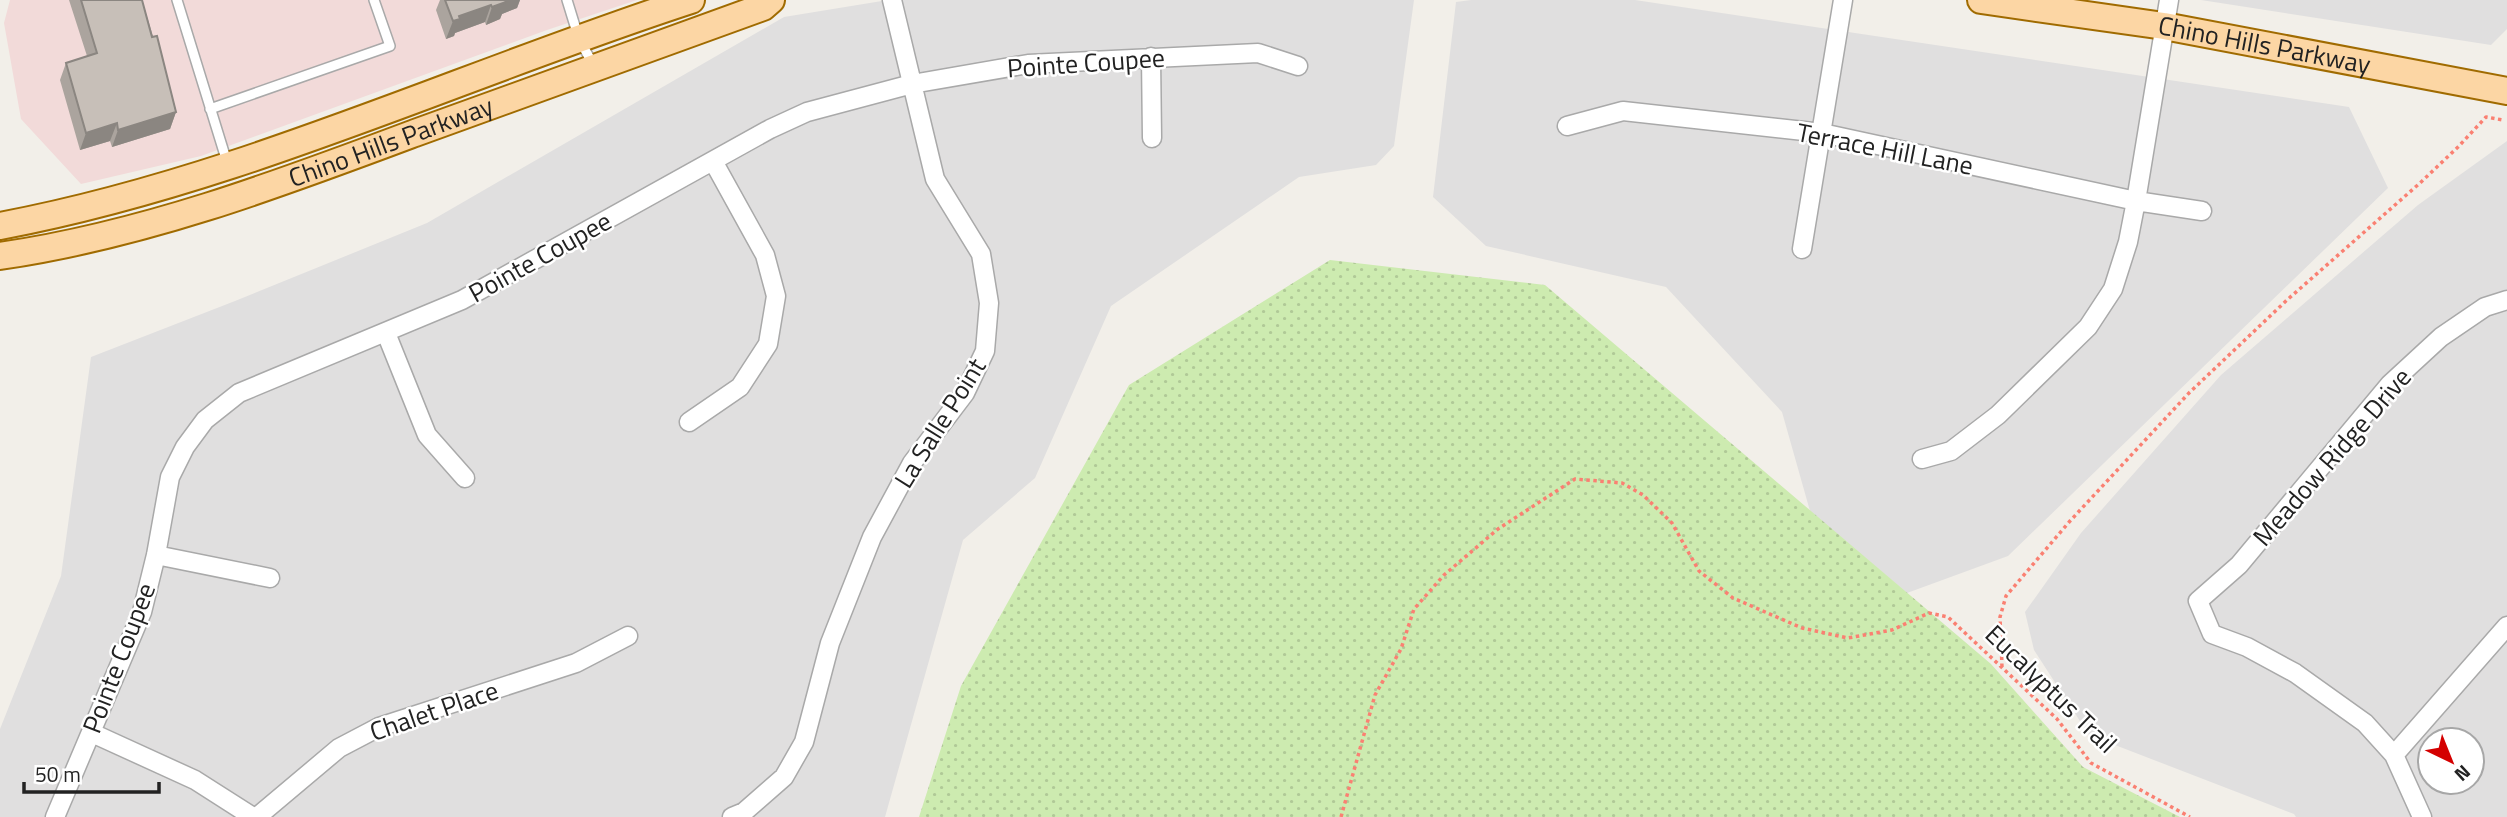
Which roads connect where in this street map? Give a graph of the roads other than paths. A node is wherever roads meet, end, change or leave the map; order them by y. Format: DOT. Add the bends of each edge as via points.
graph roads {
  1 [pos="177,0"];
  2 [pos="375,0"];
  3 [pos="567,0"];
  4 [pos="691,0"];
  5 [pos="771,0"];
  6 [pos="892,0"];
  7 [pos="1843,0"];
  8 [pos="1980,0"];
  9 [pos="2167,13"];
  10 [pos="579,38"];
  11 [pos="1151,57"];
  12 [pos="1297,66"];
  13 [pos="594,67"];
  14 [pos="912,84"];
  15 [pos="2507,91"];
  16 [pos="210,109"];
  17 [pos="1567,126"];
  18 [pos="1822,133"];
  19 [pos="1152,138"];
  20 [pos="713,161"];
  21 [pos="228,167"];
  22 [pos="2136,201"];
  23 [pos="2202,211"];
  24 [pos="0,226"];
  25 [pos="1802,249"];
  26 [pos="0,256"];
  27 [pos="2507,300"];
  28 [pos="386,333"];
  29 [pos="689,422"];
  30 [pos="1922,459"];
  31 [pos="465,478"];
  32 [pos="156,555"];
  33 [pos="270,578"];
  34 [pos="2507,626"];
  35 [pos="628,636"];
  36 [pos="92,733"];
  37 [pos="2395,755"];
  38 [pos="55,817"];
  39 [pos="255,817"];
  40 [pos="732,817"];
  41 [pos="2423,817"];
  1 -- 16 [label="lane"];
  2 -- 16 [label="lane" via="390,46"];
  3 -- 10 [label="lane"];
  4 -- 10 [label="main road, Chino Hills Parkway"];
  5 -- 13 [label="main road, Chino Hills Parkway"];
  6 -- 14 [label="street, La Salle Point"];
  7 -- 18 [label="street"];
  8 -- 9 [label="main road, Chino Hills Parkway"];
  9 -- 15 [label="main road, Chino Hills Parkway"];
  9 -- 22 [label="street"];
  10 -- 13 [label="lane"];
  10 -- 21 [label="main road, Chino Hills Parkway"];
  11 -- 12 [label="street, Pointe Coupee" via="1258,53"];
  11 -- 14 [label="street, Pointe Coupee" via="1028,64"];
  11 -- 19 [label="street"];
  13 -- 26 [label="main road, Chino Hills Parkway" via="181,216 61,247"];
  14 -- 20 [label="street, Pointe Coupee" via="807,112"];
  14 -- 40 [label="street, La Salle Point" via="935,179 981,254 989,303 985,351 965,393 912,463 872,537 830,643 804,742 784,777"];
  16 -- 21 [label="lane"];
  17 -- 18 [label="street, Terrace Hill Lane" via="1623,111"];
  18 -- 22 [label="street, Terrace Hill Lane"];
  18 -- 25 [label="street"];
  20 -- 28 [label="street, Pointe Coupee" via="462,300"];
  20 -- 29 [label="street" via="765,255 775,296 768,344 740,387"];
  21 -- 24 [label="main road, Chino Hills Parkway" via="132,197"];
  22 -- 23 [label="street, Terrace Hill Lane"];
  22 -- 30 [label="street" via="2113,289 2088,327 1998,415 1951,451"];
  27 -- 37 [label="street, Meadow Ridge Drive" via="2485,307 2441,337 2390,384 2239,565 2198,601 2212,634 2247,646 2295,673 2365,723"];
  28 -- 31 [label="street" via="427,435"];
  28 -- 32 [label="street, Pointe Coupee" via="239,393 205,420 170,477"];
  32 -- 33 [label="street"];
  32 -- 36 [label="street, Pointe Coupee" via="142,612"];
  34 -- 37 [label="street"];
  35 -- 39 [label="street, Chalet Place" via="576,663 379,727 339,748"];
  36 -- 38 [label="street, Pointe Coupee"];
  36 -- 39 [label="street" via="195,780"];
  37 -- 41 [label="street"];
}
